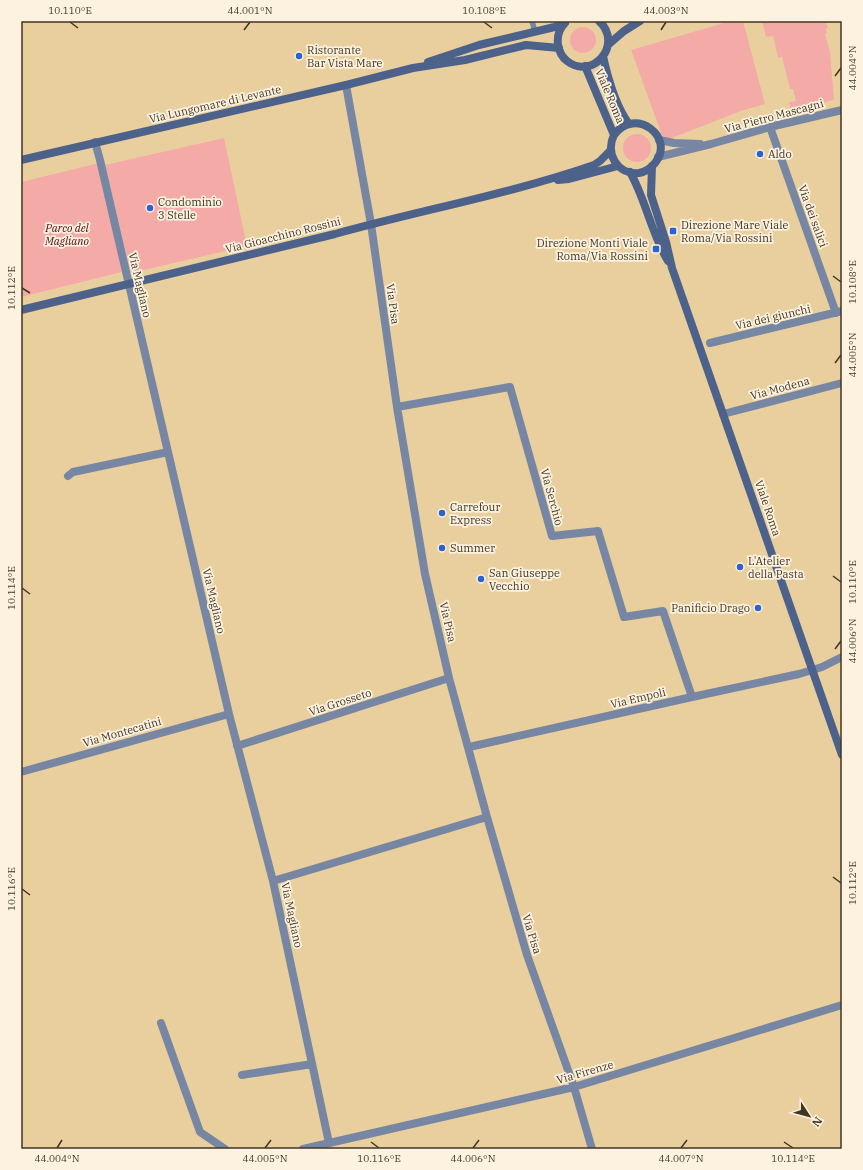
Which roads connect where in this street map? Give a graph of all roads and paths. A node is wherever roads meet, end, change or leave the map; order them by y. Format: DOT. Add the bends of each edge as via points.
graph roads {
  1 [pos="532,21"];
  2 [pos="599,21"];
  3 [pos="640,21"];
  4 [pos="565,23"];
  5 [pos="535,32"];
  6 [pos="608,44"];
  7 [pos="559,48"];
  8 [pos="603,56"];
  9 [pos="585,66"];
  10 [pos="413,68"];
  11 [pos="346,85"];
  12 [pos="842,110"];
  13 [pos="630,124"];
  14 [pos="770,127"];
  15 [pos="614,135"];
  16 [pos="659,140"];
  17 [pos="95,142"];
  18 [pos="711,144"];
  19 [pos="611,150"];
  20 [pos="658,158"];
  21 [pos="21,160"];
  22 [pos="618,166"];
  23 [pos="652,166"];
  24 [pos="630,172"];
  25 [pos="549,180"];
  26 [pos="371,224"];
  27 [pos="672,268"];
  28 [pos="129,284"];
  29 [pos="21,310"];
  30 [pos="839,312"];
  31 [pos="710,343"];
  32 [pos="842,383"];
  33 [pos="397,407"];
  34 [pos="723,414"];
  35 [pos="168,452"];
  36 [pos="68,476"];
  37 [pos="842,656"];
  38 [pos="812,670"];
  39 [pos="449,678"];
  40 [pos="692,697"];
  41 [pos="229,714"];
  42 [pos="237,746"];
  43 [pos="468,747"];
  44 [pos="842,755"];
  45 [pos="21,772"];
  46 [pos="487,817"];
  47 [pos="273,882"];
  48 [pos="842,1006"];
  49 [pos="161,1023"];
  50 [pos="312,1064"];
  51 [pos="242,1075"];
  52 [pos="574,1087"];
  53 [pos="329,1143"];
  54 [pos="225,1149"];
  55 [pos="303,1149"];
  56 [pos="592,1149"];
  1 -- 5 [label="lane"];
  2 -- 6 [label="main road" via="605,28"];
  3 -- 6 [label="main road"];
  4 -- 5 [label="main road, Via Lungomare di Levante"];
  4 -- 7 [label="main road" via="559,32"];
  5 -- 10 [label="main road, Via Lungomare di Levante" via="471,47"];
  6 -- 8 [label="main road"];
  7 -- 9 [label="main road" via="562,55 572,64"];
  7 -- 10 [label="main road, Via Lungomare di Levante" via="526,46 465,60"];
  8 -- 9 [label="main road" via="595,63"];
  8 -- 13 [label="main road, Viale Roma" via="620,108"];
  9 -- 15 [label="main road, Viale Roma"];
  10 -- 11 [label="main road, Via Lungomare di Levante"];
  11 -- 17 [label="main road, Via Lungomare di Levante"];
  11 -- 26 [label="street, Via Pisa"];
  12 -- 14 [label="street, Via Pietro Mascagni"];
  13 -- 15 [label="main road, Viale Roma" via="622,127"];
  13 -- 16 [label="main road, Viale Roma" via="646,125"];
  14 -- 18 [label="street, Via Pietro Mascagni"];
  14 -- 30 [label="street, Via dei salici"];
  15 -- 19 [label="main road, Viale Roma"];
  16 -- 18 [label="street, Via Pietro Mascagni"];
  16 -- 20 [label="main road"];
  17 -- 21 [label="main road, Via Lungomare di Levante"];
  17 -- 28 [label="street, Via Magliano"];
  18 -- 20 [label="street, Via Pietro Mascagni"];
  19 -- 22 [label="main road"];
  19 -- 25 [label="main road, Via Gioacchino Rossini" via="594,165"];
  20 -- 23 [label="main road"];
  22 -- 24 [label="main road"];
  22 -- 25 [label="main road, Via Gioacchino Rossini" via="569,179"];
  23 -- 24 [label="main road" via="642,172"];
  23 -- 27 [label="main road, Viale Roma" via="651,195"];
  24 -- 27 [label="main road, Viale Roma" via="640,191 660,247"];
  25 -- 26 [label="main road, Via Gioacchino Rossini"];
  26 -- 28 [label="main road, Via Gioacchino Rossini"];
  26 -- 33 [label="street, Via Pisa"];
  27 -- 34 [label="main road, Viale Roma"];
  28 -- 29 [label="main road, Via Gioacchino Rossini"];
  28 -- 35 [label="street, Via Magliano"];
  30 -- 31 [label="street, Via dei giunchi"];
  32 -- 34 [label="street, Via Modena"];
  33 -- 39 [label="street, Via Pisa" via="425,574"];
  33 -- 40 [label="street, Via Serchio" via="510,387 552,536 598,531 624,617 663,611"];
  34 -- 38 [label="main road, Viale Roma"];
  35 -- 36 [label="street" via="73,472"];
  35 -- 41 [label="street, Via Magliano"];
  37 -- 38 [label="street, Via Empoli"];
  38 -- 40 [label="street, Via Empoli"];
  38 -- 44 [label="main road, Viale Roma"];
  39 -- 42 [label="street, Via Grosseto"];
  39 -- 43 [label="street, Via Pisa"];
  40 -- 43 [label="street, Via Empoli"];
  41 -- 42 [label="street, Via Magliano"];
  41 -- 45 [label="street, Via Montecatini"];
  42 -- 47 [label="street, Via Magliano"];
  43 -- 46 [label="street, Via Pisa"];
  46 -- 47 [label="street"];
  46 -- 52 [label="street, Via Pisa" via="527,955"];
  47 -- 50 [label="street, Via Magliano"];
  48 -- 52 [label="street, Via Firenze"];
  49 -- 54 [label="street" via="200,1132"];
  50 -- 51 [label="street"];
  50 -- 53 [label="street, Via Magliano"];
  52 -- 53 [label="street, Via Firenze"];
  52 -- 56 [label="street, Via Pisa"];
  53 -- 55 [label="street"];
}
